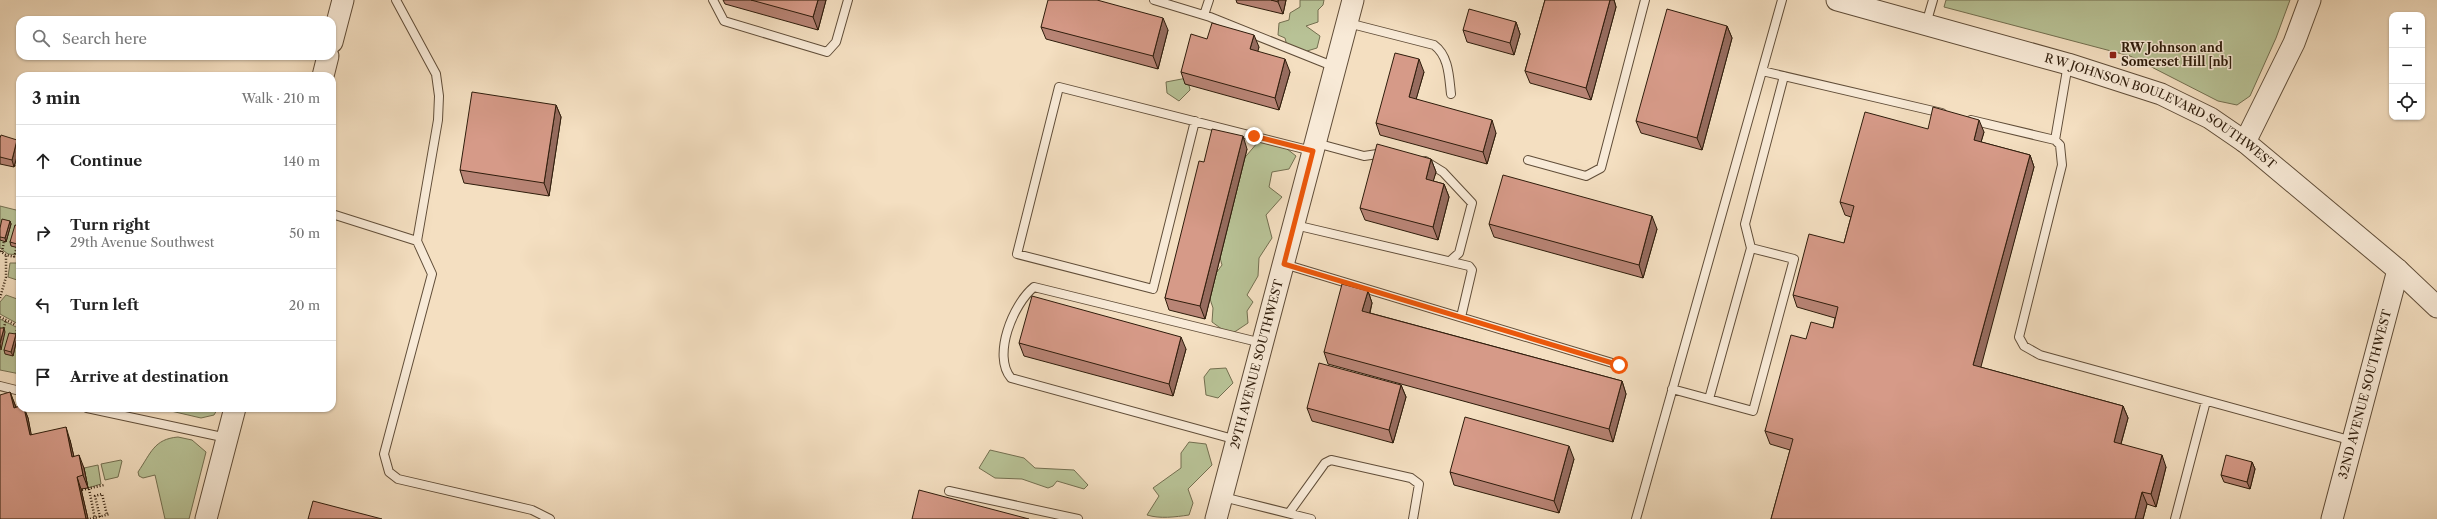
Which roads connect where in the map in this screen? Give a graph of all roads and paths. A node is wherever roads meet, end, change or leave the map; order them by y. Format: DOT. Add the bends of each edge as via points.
graph roads {
  1 [pos="343,0"];
  2 [pos="396,0"];
  3 [pos="713,0"];
  4 [pos="848,0"];
  5 [pos="1209,0"];
  6 [pos="1353,0"];
  7 [pos="1645,0"];
  8 [pos="1782,0"];
  9 [pos="1838,0"];
  10 [pos="1933,0"];
  11 [pos="2310,0"];
  12 [pos="1158,1"];
  13 [pos="1204,15"];
  14 [pos="1347,22"];
  15 [pos="1926,24"];
  16 [pos="336,26"];
  17 [pos="327,60"];
  18 [pos="2068,64"];
  19 [pos="1336,68"];
  20 [pos="1762,70"];
  21 [pos="324,72"];
  22 [pos="1784,76"];
  23 [pos="1451,94"];
  24 [pos="1947,114"];
  25 [pos="1962,118"];
  26 [pos="1195,121"];
  27 [pos="2055,140"];
  28 [pos="2245,142"];
  29 [pos="1314,147"];
  30 [pos="1394,154"];
  31 [pos="1417,160"];
  32 [pos="1528,160"];
  33 [pos="336,215"];
  34 [pos="1294,224"];
  35 [pos="4,241"];
  36 [pos="417,241"];
  37 [pos="1751,248"];
  38 [pos="16,250"];
  39 [pos="1,251"];
  40 [pos="6,255"];
  41 [pos="14,257"];
  42 [pos="1450,261"];
  43 [pos="1284,264"];
  44 [pos="2398,270"];
  45 [pos="0,298"];
  46 [pos="2437,307"];
  47 [pos="0,317"];
  48 [pos="1461,317"];
  49 [pos="6,320"];
  50 [pos="16,325"];
  51 [pos="3,331"];
  52 [pos="1263,343"];
  53 [pos="1619,365"];
  54 [pos="0,386"];
  55 [pos="1672,389"];
  56 [pos="16,390"];
  57 [pos="1709,399"];
  58 [pos="2206,401"];
  59 [pos="106,412"];
  60 [pos="234,412"];
  61 [pos="227,438"];
  62 [pos="1237,440"];
  63 [pos="2353,441"];
  64 [pos="104,485"];
  65 [pos="88,489"];
  66 [pos="82,490"];
  67 [pos="949,491"];
  68 [pos="1222,497"];
  69 [pos="1289,513"];
  70 [pos="100,517"];
  71 [pos="95,518"];
  72 [pos="90,519"];
  73 [pos="206,519"];
  74 [pos="550,519"];
  75 [pos="1078,519"];
  76 [pos="1216,519"];
  77 [pos="1311,519"];
  78 [pos="1413,519"];
  79 [pos="1636,519"];
  80 [pos="2175,519"];
  81 [pos="2332,519"];
  1 -- 16 [label="street"];
  2 -- 36 [label="lane" via="436,74 439,96 438,120"];
  3 -- 4 [label="lane" via="724,22 828,52 836,42"];
  5 -- 13 [label="lane"];
  6 -- 14 [label="street, 29TH AVENUE SOUTHWEST"];
  7 -- 32 [label="lane" via="1601,168 1586,176"];
  8 -- 20 [label="lane"];
  9 -- 15 [label="street, R W JOHNSON BOULEVARD SOUTHWEST"];
  10 -- 15 [label="lane"];
  11 -- 28 [label="street" via="2294,43"];
  12 -- 13 [label="lane"];
  13 -- 19 [label="lane"];
  14 -- 19 [label="street, 29TH AVENUE SOUTHWEST"];
  14 -- 23 [label="lane" via="1434,45 1440,49 1447,65"];
  15 -- 18 [label="street, R W JOHNSON BOULEVARD SOUTHWEST"];
  17 -- 21 [label="street"];
  18 -- 27 [label="lane"];
  18 -- 28 [label="street, R W JOHNSON BOULEVARD SOUTHWEST" via="2161,94 2210,118"];
  19 -- 29 [label="street, 29TH AVENUE SOUTHWEST"];
  20 -- 22 [label="lane"];
  20 -- 55 [label="lane"];
  22 -- 24 [label="lane"];
  22 -- 37 [label="lane" via="1745,224"];
  25 -- 27 [label="lane"];
  26 -- 26 [label="lane" via="1059,87 1018,254 1153,288"];
  26 -- 29 [label="lane"];
  27 -- 58 [label="lane" via="2060,145 2062,165 2019,337 2024,346 2040,356"];
  28 -- 44 [label="street, R W JOHNSON BOULEVARD SOUTHWEST"];
  29 -- 30 [label="lane" via="1364,156 1378,153"];
  29 -- 34 [label="street, 29TH AVENUE SOUTHWEST"];
  31 -- 42 [label="lane" via="1444,172 1472,203 1459,253"];
  33 -- 36 [label="lane"];
  34 -- 42 [label="lane"];
  34 -- 43 [label="street, 29TH AVENUE SOUTHWEST"];
  35 -- 39 [label="path"];
  36 -- 74 [label="lane" via="432,274 384,454 389,472 398,479 532,510"];
  37 -- 57 [label="lane"];
  37 -- 57 [label="lane" via="1794,259 1753,411"];
  38 -- 41 [label="path"];
  39 -- 40 [label="path"];
  40 -- 41 [label="path"];
  40 -- 45 [label="path" via="6,277"];
  42 -- 48 [label="lane" via="1469,266 1472,270"];
  43 -- 48 [label="lane"];
  43 -- 52 [label="street, 29TH AVENUE SOUTHWEST"];
  44 -- 46 [label="street, R W JOHNSON BOULEVARD SOUTHWEST"];
  44 -- 63 [label="street, 32ND AVENUE SOUTHWEST"];
  47 -- 49 [label="path"];
  48 -- 53 [label="lane"];
  49 -- 50 [label="path"];
  49 -- 51 [label="path"];
  52 -- 62 [label="street, 29TH AVENUE SOUTHWEST"];
  52 -- 62 [label="lane" via="1034,287 1026,294 1010,321 1003,356 1005,372 1011,378"];
  54 -- 56 [label="lane"];
  55 -- 57 [label="lane"];
  55 -- 79 [label="lane"];
  58 -- 63 [label="lane"];
  58 -- 80 [label="lane"];
  59 -- 61 [label="lane"];
  60 -- 61 [label="street"];
  61 -- 73 [label="street"];
  62 -- 68 [label="street, 29TH AVENUE SOUTHWEST"];
  63 -- 81 [label="street, 32ND AVENUE SOUTHWEST"];
  64 -- 65 [label="path"];
  65 -- 66 [label="path"];
  65 -- 71 [label="path"];
  67 -- 75 [label="lane"];
  68 -- 69 [label="lane"];
  68 -- 76 [label="street, 29TH AVENUE SOUTHWEST"];
  69 -- 77 [label="lane"];
  69 -- 78 [label="lane" via="1325,464 1331,460 1412,478 1419,484"];
  70 -- 70 [label="path" via="108,515 102,494 95,496"];
  70 -- 71 [label="path"];
  71 -- 72 [label="path"];
}
